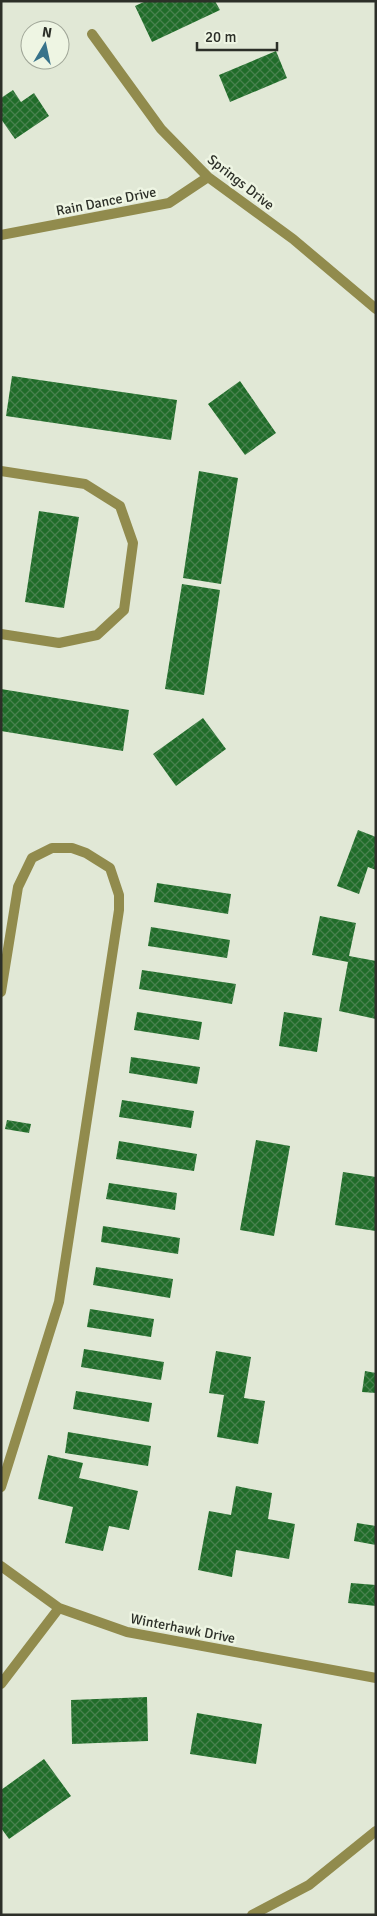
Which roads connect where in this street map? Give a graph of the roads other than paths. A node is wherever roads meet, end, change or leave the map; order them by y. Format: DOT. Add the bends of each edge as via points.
graph roads {
  1 [pos="92,34"];
  2 [pos="208,178"];
  3 [pos="1,235"];
  4 [pos="376,309"];
  5 [pos="1,471"];
  6 [pos="1,634"];
  7 [pos="1,992"];
  8 [pos="1,1487"];
  9 [pos="1,1566"];
  10 [pos="59,1608"];
  11 [pos="376,1678"];
  12 [pos="1,1684"];
  13 [pos="376,1831"];
  14 [pos="252,1915"];
  1 -- 2 [label="street, Springs Drive" via="161,129"];
  2 -- 3 [label="street, Rain Dance Drive" via="169,203"];
  2 -- 4 [label="street, Springs Drive" via="293,239"];
  5 -- 6 [label="street" via="85,484 120,506 133,543 124,610 97,635 59,643"];
  7 -- 8 [label="street" via="18,887 32,858 52,848 72,848 110,868 119,895 118,910 59,1302"];
  9 -- 10 [label="street, Winterhawk Drive"];
  10 -- 11 [label="street, Winterhawk Drive" via="127,1632"];
  10 -- 12 [label="street"];
  13 -- 14 [label="street" via="309,1885"];
}
